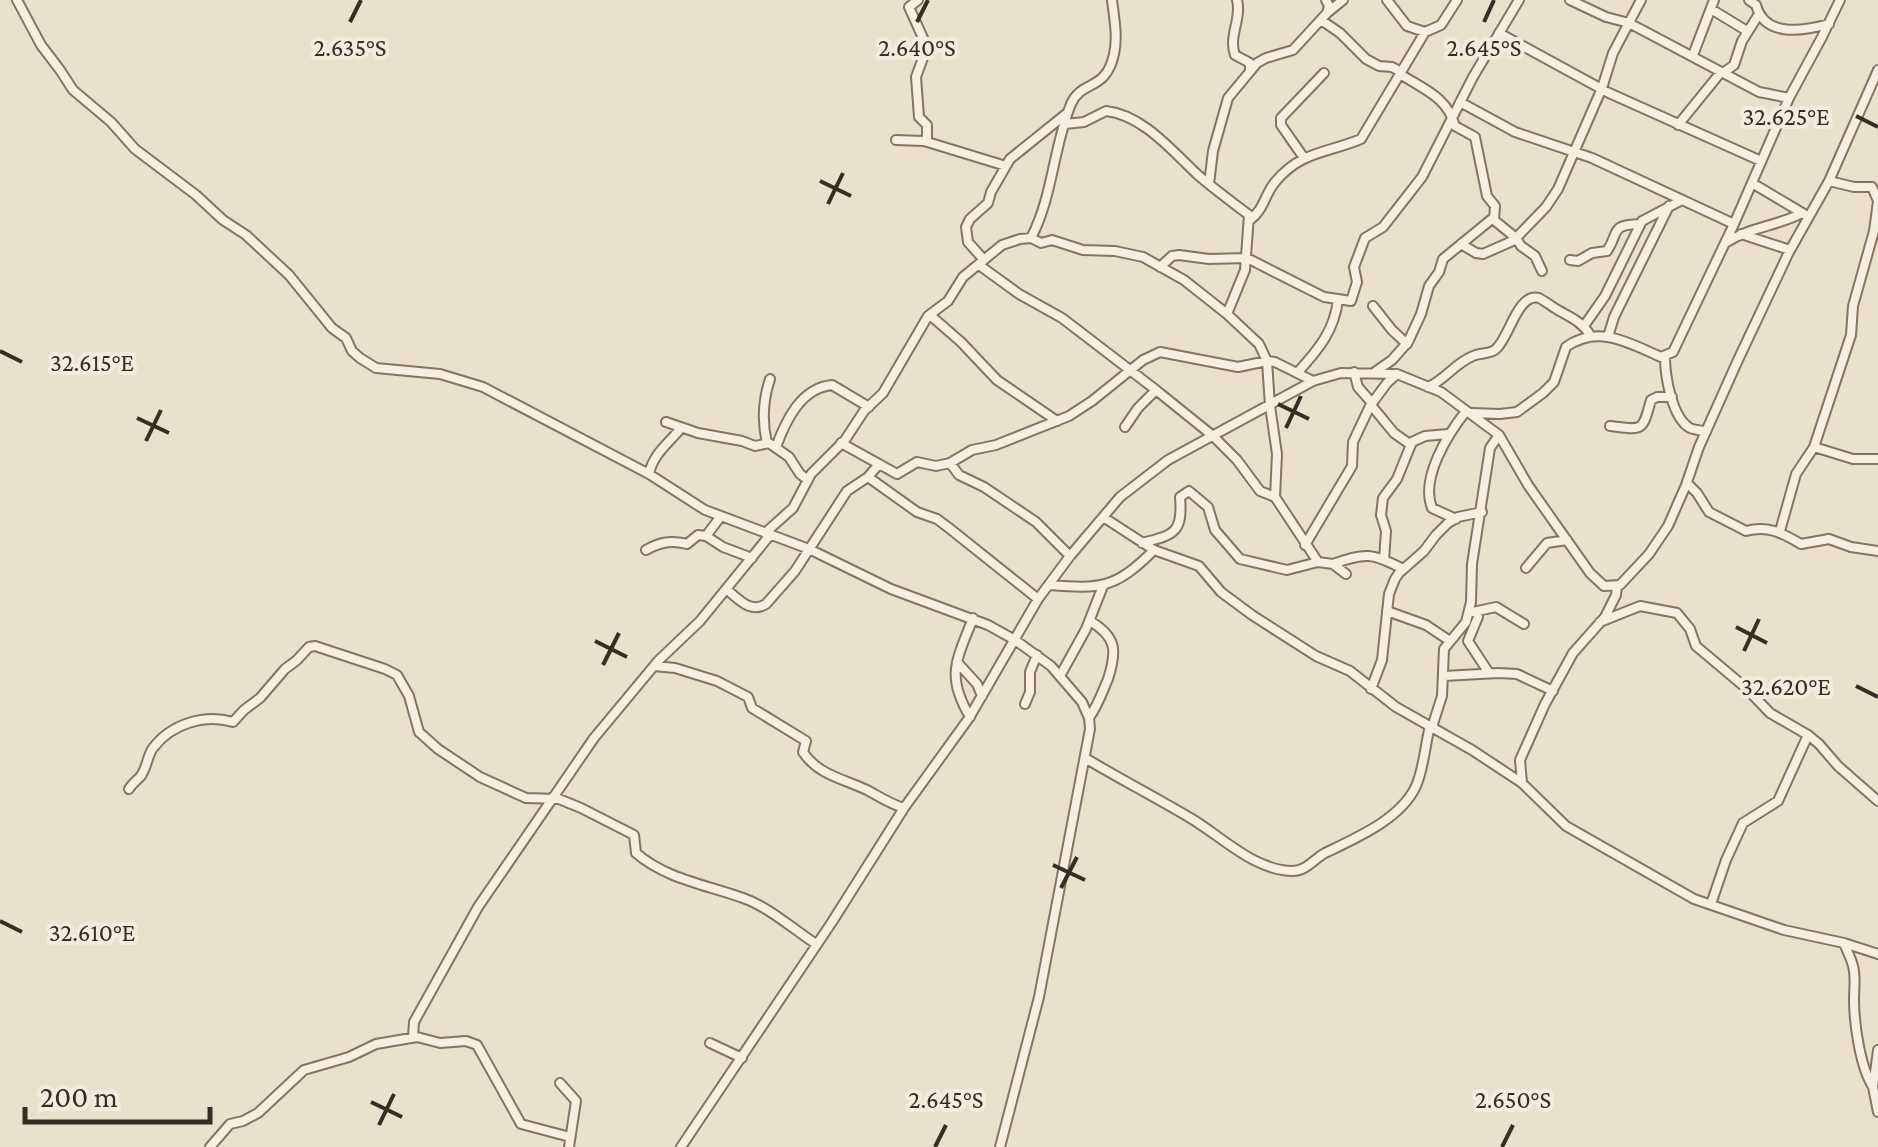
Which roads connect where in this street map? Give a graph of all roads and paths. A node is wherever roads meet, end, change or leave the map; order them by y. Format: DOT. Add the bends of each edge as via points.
graph roads {
  1 [pos="17,0"];
  2 [pos="918,0"];
  3 [pos="1112,0"];
  4 [pos="1237,0"];
  5 [pos="1326,0"];
  6 [pos="1343,0"];
  7 [pos="1386,0"];
  8 [pos="1456,0"];
  9 [pos="1519,0"];
  10 [pos="1570,0"];
  11 [pos="1640,0"];
  12 [pos="1749,0"];
  13 [pos="1765,0"];
  14 [pos="1840,0"];
  15 [pos="1713,5"];
  16 [pos="1758,12"];
  17 [pos="1324,16"];
  18 [pos="1629,23"];
  19 [pos="1829,24"];
  20 [pos="1747,31"];
  21 [pos="1424,32"];
  22 [pos="1499,33"];
  23 [pos="1693,55"];
  24 [pos="1250,70"];
  25 [pos="1878,70"];
  26 [pos="1324,73"];
  27 [pos="1401,73"];
  28 [pos="1722,73"];
  29 [pos="1602,88"];
  30 [pos="1770,96"];
  31 [pos="1789,98"];
  32 [pos="1460,102"];
  33 [pos="1069,112"];
  34 [pos="1782,113"];
  35 [pos="1453,116"];
  36 [pos="1065,124"];
  37 [pos="1678,125"];
  38 [pos="896,140"];
  39 [pos="928,142"];
  40 [pos="1572,152"];
  41 [pos="1304,158"];
  42 [pos="1761,161"];
  43 [pos="1006,166"];
  44 [pos="1829,181"];
  45 [pos="1752,183"];
  46 [pos="1209,184"];
  47 [pos="1875,187"];
  48 [pos="1683,200"];
  49 [pos="1878,201"];
  50 [pos="1670,205"];
  51 [pos="1805,214"];
  52 [pos="1493,218"];
  53 [pos="1250,220"];
  54 [pos="1640,224"];
  55 [pos="1734,224"];
  56 [pos="1741,234"];
  57 [pos="1032,238"];
  58 [pos="1516,238"];
  59 [pos="1461,244"];
  60 [pos="1724,244"];
  61 [pos="1790,250"];
  62 [pos="1247,258"];
  63 [pos="1570,260"];
  64 [pos="982,262"];
  65 [pos="1160,267"];
  66 [pos="1542,272"];
  67 [pos="1338,300"];
  68 [pos="1373,306"];
  69 [pos="930,314"];
  70 [pos="1227,314"];
  71 [pos="1584,326"];
  72 [pos="1590,335"];
  73 [pos="1608,337"];
  74 [pos="1407,344"];
  75 [pos="1665,357"];
  76 [pos="1267,361"];
  77 [pos="1131,371"];
  78 [pos="1298,372"];
  79 [pos="1354,372"];
  80 [pos="1375,372"];
  81 [pos="1397,374"];
  82 [pos="770,379"];
  83 [pos="1313,381"];
  84 [pos="1428,387"];
  85 [pos="1156,390"];
  86 [pos="1672,397"];
  87 [pos="1372,404"];
  88 [pos="1270,406"];
  89 [pos="869,407"];
  90 [pos="1468,412"];
  91 [pos="1057,421"];
  92 [pos="666,422"];
  93 [pos="1125,426"];
  94 [pos="1610,426"];
  95 [pos="681,428"];
  96 [pos="1706,432"];
  97 [pos="1448,434"];
  98 [pos="1499,435"];
  99 [pos="1213,436"];
  100 [pos="841,443"];
  101 [pos="772,445"];
  102 [pos="1411,445"];
  103 [pos="1814,447"];
  104 [pos="1878,459"];
  105 [pos="950,463"];
  106 [pos="879,464"];
  107 [pos="649,474"];
  108 [pos="868,477"];
  109 [pos="808,480"];
  110 [pos="1686,483"];
  111 [pos="1275,497"];
  112 [pos="1482,512"];
  113 [pos="721,516"];
  114 [pos="1104,517"];
  115 [pos="1456,519"];
  116 [pos="1780,531"];
  117 [pos="767,534"];
  118 [pos="706,536"];
  119 [pos="1566,540"];
  120 [pos="1142,542"];
  121 [pos="1306,545"];
  122 [pos="809,549"];
  123 [pos="646,550"];
  124 [pos="1154,550"];
  125 [pos="1878,551"];
  126 [pos="1070,556"];
  127 [pos="752,558"];
  128 [pos="1384,560"];
  129 [pos="1318,562"];
  130 [pos="1333,564"];
  131 [pos="1526,568"];
  132 [pos="1402,569"];
  133 [pos="1346,574"];
  134 [pos="1049,586"];
  135 [pos="1103,586"];
  136 [pos="1617,586"];
  137 [pos="726,589"];
  138 [pos="1038,600"];
  139 [pos="1387,611"];
  140 [pos="1473,612"];
  141 [pos="973,618"];
  142 [pos="1090,621"];
  143 [pos="1600,622"];
  144 [pos="1524,624"];
  145 [pos="1015,640"];
  146 [pos="1450,641"];
  147 [pos="1037,655"];
  148 [pos="957,662"];
  149 [pos="654,666"];
  150 [pos="1489,673"];
  151 [pos="1060,676"];
  152 [pos="1444,676"];
  153 [pos="1371,689"];
  154 [pos="1552,691"];
  155 [pos="982,696"];
  156 [pos="1025,704"];
  157 [pos="970,717"];
  158 [pos="1089,718"];
  159 [pos="1431,727"];
  160 [pos="1808,735"];
  161 [pos="1085,758"];
  162 [pos="1522,783"];
  163 [pos="129,789"];
  164 [pos="554,797"];
  165 [pos="1878,801"];
  166 [pos="904,808"];
  167 [pos="1712,904"];
  168 [pos="1844,943"];
  169 [pos="816,944"];
  170 [pos="1878,954"];
  171 [pos="413,1037"];
  172 [pos="710,1043"];
  173 [pos="1878,1050"];
  174 [pos="742,1058"];
  175 [pos="560,1083"];
  176 [pos="1873,1087"];
  177 [pos="1878,1112"];
  178 [pos="569,1142"];
  179 [pos="210,1147"];
  180 [pos="681,1147"];
  181 [pos="1000,1147"];
  1 -- 107 [label="street" via="73,90 289,275 360,358 376,368 440,374 483,387"];
  2 -- 39 [label="street" via="910,8 927,47 916,77"];
  3 -- 33 [label="street" via="1116,44 1109,70 1078,94"];
  4 -- 24 [label="street" via="1231,44"];
  5 -- 17 [label="street"];
  6 -- 17 [label="street"];
  7 -- 21 [label="street" via="1406,26"];
  8 -- 21 [label="street" via="1441,25"];
  9 -- 22 [label="street"];
  10 -- 18 [label="street"];
  11 -- 18 [label="street"];
  12 -- 16 [label="street"];
  13 -- 16 [label="street"];
  14 -- 19 [label="street"];
  15 -- 20 [label="street"];
  15 -- 23 [label="street"];
  16 -- 19 [label="street" via="1765,22 1790,31"];
  16 -- 20 [label="street"];
  17 -- 24 [label="street" via="1294,50"];
  17 -- 27 [label="street" via="1370,62"];
  18 -- 23 [label="street"];
  18 -- 29 [label="street"];
  19 -- 31 [label="street"];
  20 -- 28 [label="street" via="1734,64"];
  21 -- 27 [label="street"];
  22 -- 29 [label="street"];
  22 -- 32 [label="street"];
  23 -- 28 [label="street"];
  24 -- 46 [label="street" via="1228,98"];
  25 -- 44 [label="street"];
  26 -- 41 [label="street" via="1280,118"];
  27 -- 35 [label="street" via="1444,102"];
  27 -- 41 [label="street" via="1360,139"];
  28 -- 30 [label="street"];
  28 -- 37 [label="street"];
  29 -- 37 [label="street"];
  29 -- 40 [label="street"];
  30 -- 31 [label="street"];
  30 -- 34 [label="street"];
  31 -- 34 [label="street"];
  32 -- 35 [label="street"];
  32 -- 40 [label="street"];
  33 -- 36 [label="street"];
  33 -- 43 [label="street"];
  34 -- 42 [label="street"];
  35 -- 52 [label="street" via="1457,128 1476,138"];
  35 -- 67 [label="street" via="1422,177 1365,238 1352,300"];
  36 -- 46 [label="street" via="1106,112 1123,116"];
  36 -- 57 [label="street"];
  37 -- 42 [label="street"];
  38 -- 39 [label="street"];
  39 -- 43 [label="street"];
  40 -- 48 [label="street"];
  40 -- 58 [label="street" via="1553,199"];
  41 -- 53 [label="street" via="1274,183"];
  42 -- 45 [label="street"];
  43 -- 64 [label="street" via="988,203 967,225 968,242"];
  44 -- 47 [label="street"];
  44 -- 51 [label="street"];
  45 -- 51 [label="street"];
  45 -- 55 [label="street"];
  46 -- 53 [label="street"];
  47 -- 49 [label="street"];
  48 -- 50 [label="street"];
  48 -- 55 [label="street"];
  49 -- 103 [label="street" via="1851,335"];
  50 -- 54 [label="street"];
  50 -- 73 [label="street"];
  51 -- 56 [label="street"];
  51 -- 61 [label="street"];
  52 -- 58 [label="street"];
  52 -- 59 [label="street"];
  53 -- 62 [label="street"];
  54 -- 63 [label="street" via="1615,231 1607,251"];
  54 -- 71 [label="street"];
  55 -- 60 [label="street"];
  56 -- 60 [label="street"];
  56 -- 61 [label="street"];
  57 -- 64 [label="street" via="1010,241"];
  57 -- 65 [label="street" via="1130,253"];
  58 -- 59 [label="street" via="1483,254"];
  58 -- 66 [label="street"];
  59 -- 74 [label="street" via="1443,260"];
  60 -- 75 [label="street"];
  61 -- 96 [label="street"];
  62 -- 65 [label="street" via="1172,256"];
  62 -- 67 [label="street"];
  62 -- 70 [label="street"];
  64 -- 69 [label="street"];
  64 -- 77 [label="street"];
  65 -- 70 [label="street"];
  67 -- 78 [label="street" via="1325,340"];
  68 -- 74 [label="street"];
  69 -- 89 [label="street"];
  69 -- 91 [label="street" via="991,374"];
  70 -- 76 [label="street"];
  71 -- 72 [label="street"];
  71 -- 84 [label="street" via="1539,298 1527,300 1498,347 1456,364"];
  72 -- 73 [label="street"];
  72 -- 90 [label="street" via="1566,347 1549,389 1517,412"];
  73 -- 75 [label="street"];
  74 -- 80 [label="street"];
  75 -- 86 [label="street"];
  76 -- 77 [label="street" via="1238,367 1160,352"];
  76 -- 78 [label="street"];
  76 -- 88 [label="street"];
  77 -- 85 [label="street"];
  77 -- 91 [label="street"];
  78 -- 83 [label="street"];
  79 -- 80 [label="street"];
  79 -- 83 [label="street"];
  79 -- 87 [label="street"];
  80 -- 81 [label="street"];
  81 -- 84 [label="street"];
  81 -- 87 [label="street"];
  82 -- 101 [label="street" via="764,429"];
  83 -- 88 [label="street"];
  84 -- 90 [label="street"];
  85 -- 93 [label="street"];
  85 -- 99 [label="street"];
  86 -- 94 [label="street" via="1651,400 1640,427"];
  86 -- 96 [label="street" via="1679,418"];
  87 -- 102 [label="street"];
  87 -- 121 [label="street" via="1353,442 1352,466"];
  88 -- 99 [label="street"];
  88 -- 111 [label="street"];
  89 -- 100 [label="street"];
  89 -- 101 [label="street" via="825,385 792,411"];
  90 -- 97 [label="street"];
  90 -- 98 [label="street"];
  91 -- 105 [label="street"];
  92 -- 95 [label="street"];
  95 -- 101 [label="street"];
  95 -- 107 [label="street" via="656,454"];
  96 -- 110 [label="street"];
  97 -- 102 [label="street"];
  97 -- 115 [label="street" via="1428,496 1432,508"];
  98 -- 112 [label="street" via="1490,448"];
  98 -- 119 [label="street"];
  99 -- 111 [label="street" via="1260,491"];
  99 -- 114 [label="street" via="1150,472"];
  100 -- 106 [label="street"];
  100 -- 109 [label="street"];
  101 -- 109 [label="street"];
  102 -- 128 [label="street" via="1383,498"];
  103 -- 104 [label="street"];
  103 -- 116 [label="street" via="1796,474"];
  105 -- 106 [label="street" via="914,463 898,474"];
  105 -- 126 [label="street" via="1036,522"];
  106 -- 108 [label="street"];
  107 -- 113 [label="street"];
  108 -- 122 [label="street" via="847,492"];
  108 -- 138 [label="street" via="937,519"];
  109 -- 117 [label="street"];
  110 -- 116 [label="street" via="1709,512 1747,532"];
  110 -- 136 [label="street" via="1668,526"];
  111 -- 121 [label="street"];
  112 -- 115 [label="street"];
  112 -- 140 [label="street" via="1472,564"];
  113 -- 117 [label="street"];
  113 -- 118 [label="street"];
  114 -- 120 [label="street"];
  114 -- 126 [label="street"];
  115 -- 132 [label="street"];
  116 -- 125 [label="street" via="1801,544 1829,539"];
  117 -- 122 [label="street"];
  117 -- 127 [label="street"];
  118 -- 123 [label="street"];
  118 -- 127 [label="street"];
  119 -- 131 [label="street" via="1547,543"];
  119 -- 136 [label="street" via="1601,585"];
  120 -- 124 [label="street"];
  120 -- 129 [label="street" via="1176,529 1180,496 1189,490 1208,507 1215,530 1240,560 1287,570"];
  121 -- 129 [label="street"];
  122 -- 137 [label="street" via="762,608 750,608"];
  122 -- 141 [label="street"];
  124 -- 135 [label="street"];
  124 -- 153 [label="street" via="1198,566 1252,615"];
  126 -- 134 [label="street"];
  127 -- 137 [label="street"];
  128 -- 130 [label="street" via="1362,554"];
  128 -- 132 [label="street"];
  129 -- 130 [label="street"];
  130 -- 133 [label="street"];
  132 -- 139 [label="street"];
  134 -- 135 [label="street"];
  134 -- 138 [label="street"];
  135 -- 142 [label="street"];
  136 -- 143 [label="street"];
  137 -- 149 [label="street"];
  138 -- 145 [label="street"];
  139 -- 146 [label="street"];
  139 -- 153 [label="street"];
  140 -- 144 [label="street" via="1496,607"];
  140 -- 146 [label="street"];
  140 -- 150 [label="street" via="1478,617 1468,640"];
  141 -- 145 [label="street"];
  141 -- 148 [label="street"];
  142 -- 151 [label="street"];
  142 -- 158 [label="street" via="1115,650"];
  143 -- 154 [label="street"];
  143 -- 160 [label="street" via="1640,606 1677,613 1696,646 1770,714"];
  145 -- 147 [label="street"];
  145 -- 155 [label="street"];
  146 -- 152 [label="street"];
  147 -- 151 [label="street"];
  147 -- 156 [label="street"];
  148 -- 155 [label="street"];
  148 -- 157 [label="street" via="956,691"];
  149 -- 164 [label="street"];
  149 -- 166 [label="street" via="711,678 746,696 752,708 806,742 803,752 811,763"];
  150 -- 152 [label="street"];
  150 -- 154 [label="street" via="1520,675"];
  151 -- 158 [label="street"];
  152 -- 159 [label="street"];
  153 -- 159 [label="street"];
  154 -- 162 [label="street" via="1520,760"];
  155 -- 157 [label="street"];
  157 -- 166 [label="street"];
  158 -- 161 [label="street"];
  159 -- 161 [label="street" via="1418,781 1403,803 1298,871 1254,860"];
  159 -- 162 [label="street"];
  160 -- 165 [label="street"];
  160 -- 167 [label="street" via="1780,798 1744,823"];
  161 -- 181 [label="street" via="1038,997"];
  162 -- 167 [label="street" via="1566,826"];
  163 -- 164 [label="street" via="166,736 196,720 233,722 312,646 397,675 420,732 480,777 526,798"];
  164 -- 169 [label="street" via="634,835 636,853 652,866 752,902"];
  164 -- 171 [label="street" via="454,948"];
  166 -- 169 [label="street"];
  167 -- 168 [label="street"];
  168 -- 170 [label="street"];
  168 -- 176 [label="street" via="1855,980 1861,1058"];
  169 -- 174 [label="street"];
  171 -- 178 [label="street" via="477,1045 521,1124"];
  171 -- 179 [label="street" via="304,1070"];
  172 -- 174 [label="street"];
  173 -- 176 [label="street"];
  174 -- 180 [label="street"];
  175 -- 178 [label="street" via="576,1101"];
  176 -- 177 [label="street"];
}
